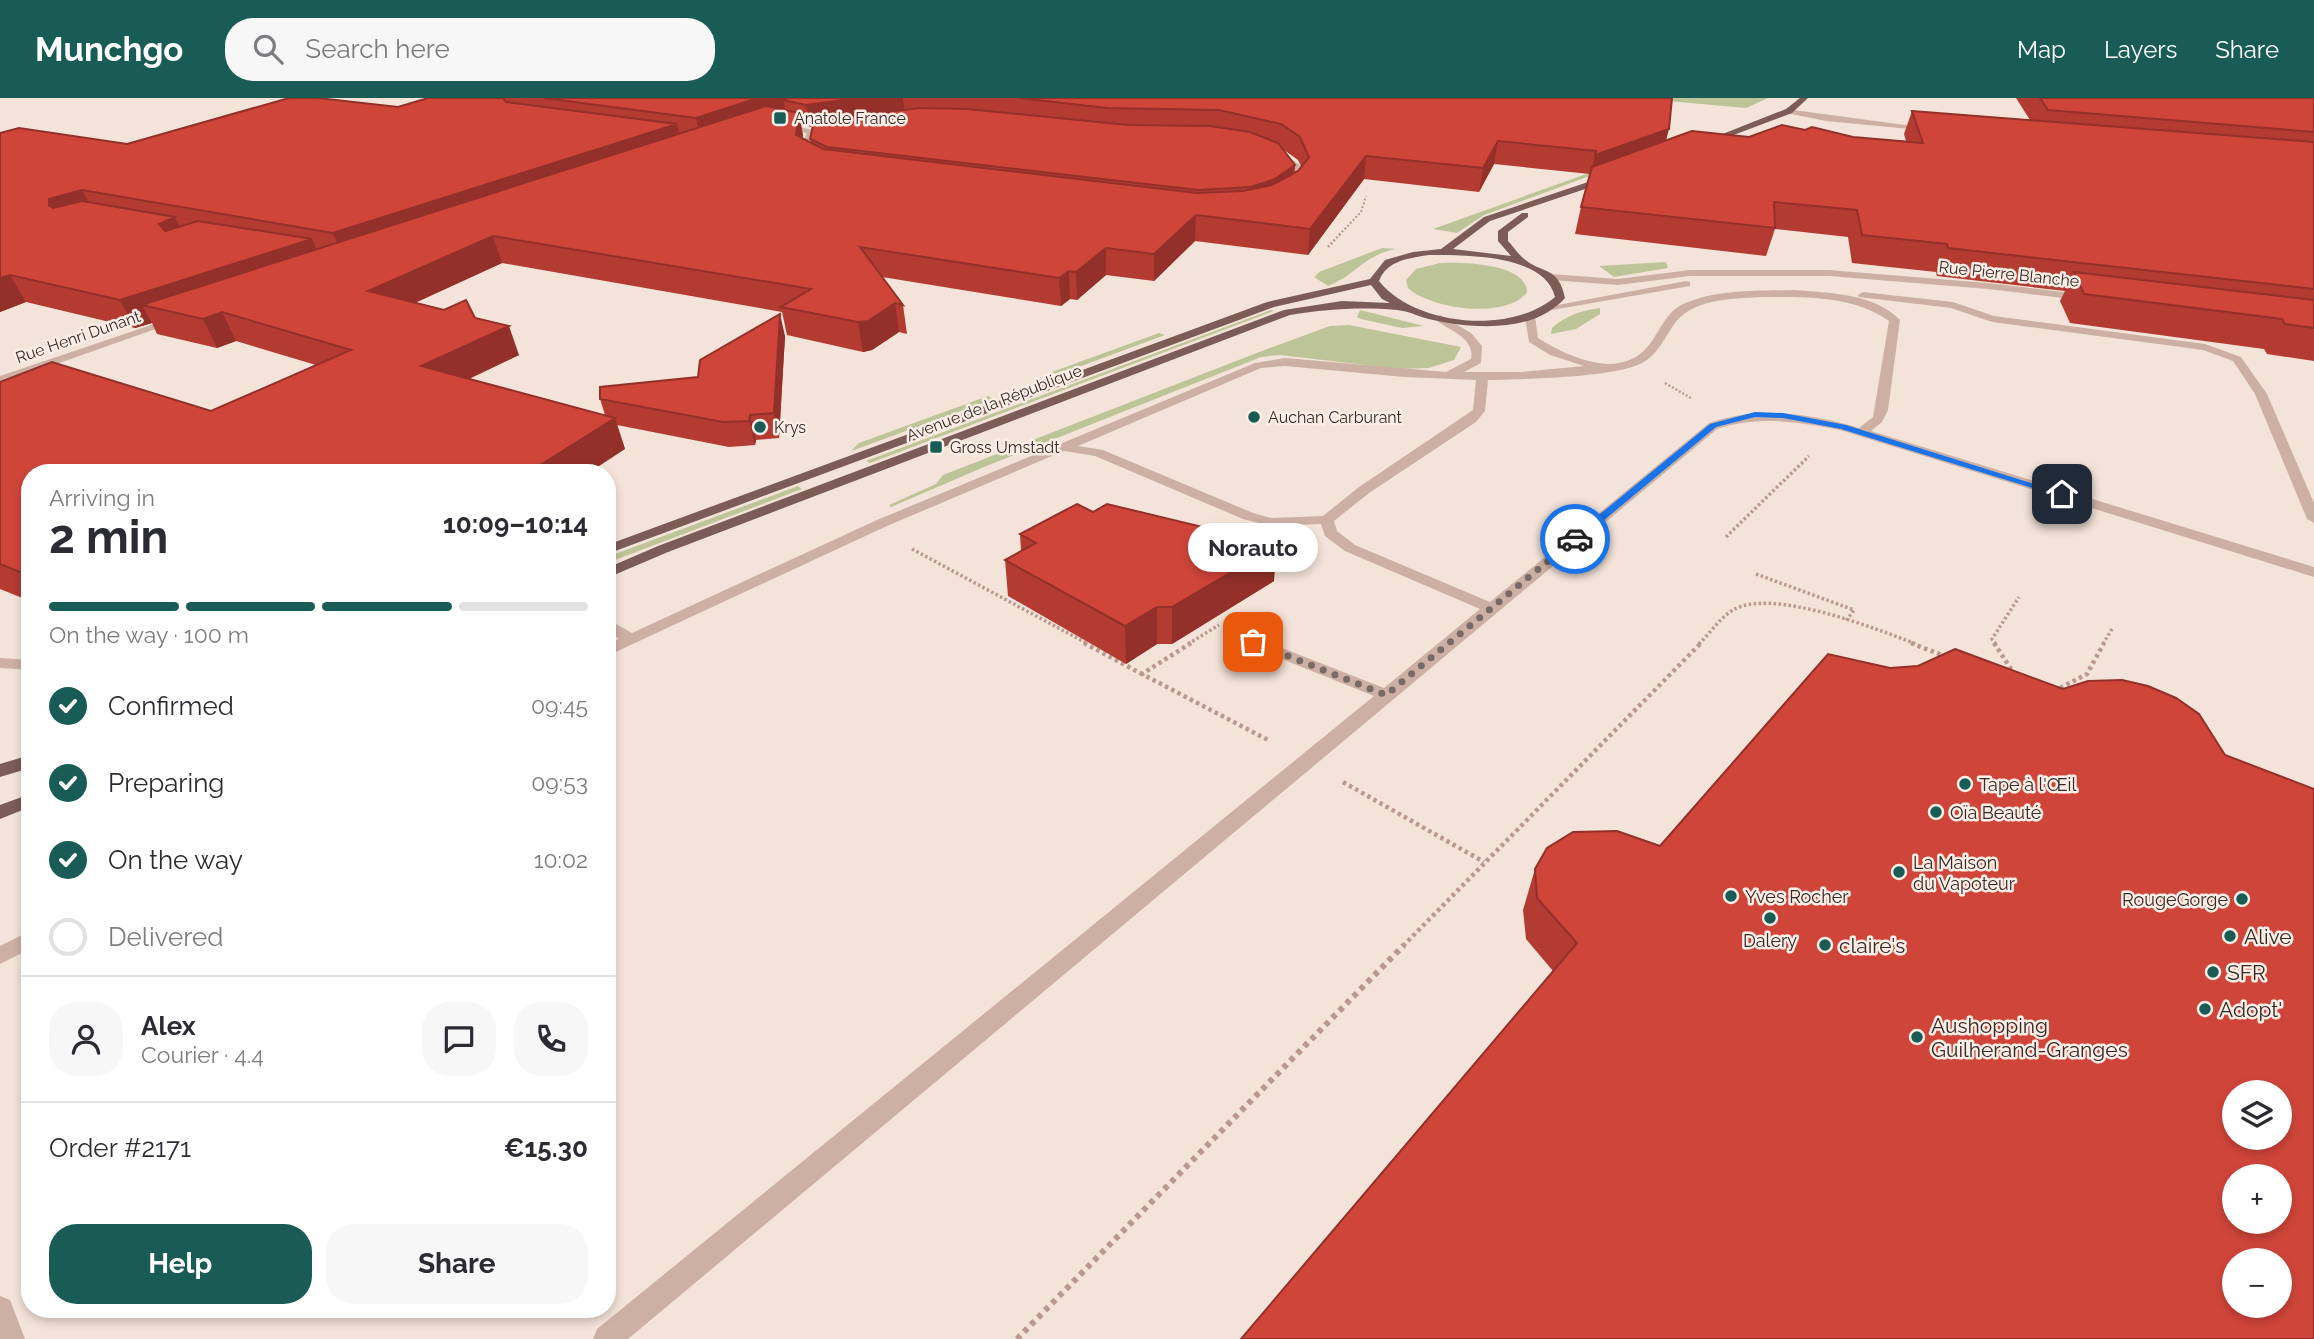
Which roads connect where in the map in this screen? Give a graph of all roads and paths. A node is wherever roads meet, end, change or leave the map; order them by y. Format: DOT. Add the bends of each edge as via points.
graph roads {
  1 [pos="1804,98"];
  2 [pos="1789,111"];
  3 [pos="791,114"];
  4 [pos="824,130"];
  5 [pos="1946,130"];
  6 [pos="810,132"];
  7 [pos="1262,147"];
  8 [pos="1693,147"];
  9 [pos="820,164"];
  10 [pos="1618,175"];
  11 [pos="1366,196"];
  12 [pos="1286,197"];
  13 [pos="1553,200"];
  14 [pos="1328,247"];
  15 [pos="1445,251"];
  16 [pos="1521,262"];
  17 [pos="1740,275"];
  18 [pos="1550,277"];
  19 [pos="1374,281"];
  20 [pos="1821,294"];
  21 [pos="2093,299"];
  22 [pos="1402,307"];
  23 [pos="1552,307"];
  24 [pos="185,317"];
  25 [pos="1530,317"];
  26 [pos="1440,318"];
  27 [pos="1601,368"];
  28 [pos="1482,377"];
  29 [pos="1445,378"];
  30 [pos="0,380"];
  31 [pos="1664,383"];
  32 [pos="1699,404"];
  33 [pos="1862,432"];
  34 [pos="1061,447"];
  35 [pos="1801,448"];
  36 [pos="2314,519"];
  37 [pos="1327,520"];
  38 [pos="1726,537"];
  39 [pos="616,547"];
  40 [pos="912,548"];
  41 [pos="616,570"];
  42 [pos="2314,572"];
  43 [pos="1756,574"];
  44 [pos="2019,597"];
  45 [pos="1491,608"];
  46 [pos="1846,621"];
  47 [pos="1219,624"];
  48 [pos="2112,629"];
  49 [pos="616,630"];
  50 [pos="632,640"];
  51 [pos="1253,642"];
  52 [pos="616,647"];
  53 [pos="1956,660"];
  54 [pos="0,663"];
  55 [pos="21,664"];
  56 [pos="1142,674"];
  57 [pos="2008,680"];
  58 [pos="1386,695"];
  59 [pos="2060,699"];
  60 [pos="1280,747"];
  61 [pos="21,764"];
  62 [pos="0,771"];
  63 [pos="1343,782"];
  64 [pos="21,804"];
  65 [pos="0,812"];
  66 [pos="1484,862"];
  67 [pos="21,944"];
  68 [pos="0,956"];
  69 [pos="0,1310"];
  70 [pos="11,1339"];
  71 [pos="607,1339"];
  72 [pos="1017,1339"];
  1 -- 2 [label="main road"];
  2 -- 5 [label="street"];
  2 -- 8 [label="main road"];
  3 -- 6 [label="street" via="768,122"];
  4 -- 6 [label="street"];
  6 -- 9 [label="street" via="806,157"];
  7 -- 12 [label="street" via="1285,156 1298,170 1301,182"];
  10 -- 13 [label="main road"];
  11 -- 14 [label="path" via="1360,212"];
  13 -- 15 [label="main road" via="1486,219"];
  13 -- 16 [label="main road" via="1503,231 1503,241"];
  15 -- 16 [label="main road"];
  15 -- 19 [label="main road" via="1400,258 1380,268"];
  16 -- 18 [label="main road"];
  17 -- 18 [label="street, Rue Pierre Blanche" via="1681,274 1618,282"];
  17 -- 21 [label="street, Rue Pierre Blanche" via="1829,273"];
  17 -- 23 [label="street, Rue Pierre Blanche"];
  18 -- 23 [label="main road" via="1560,292"];
  19 -- 22 [label="main road" via="1377,290"];
  19 -- 39 [label="main road, Avenue de la République" via="1272,304"];
  20 -- 27 [label="street" via="1703,301 1672,316 1640,360"];
  20 -- 33 [label="street" via="1881,308 1895,320 1882,410"];
  20 -- 36 [label="street" via="1937,303 1992,319 2205,347 2237,359 2261,394"];
  22 -- 26 [label="main road"];
  22 -- 41 [label="main road, Avenue de la République" via="1342,304 1288,312"];
  23 -- 25 [label="main road"];
  24 -- 30 [label="street, Rue Henri Dunant"];
  25 -- 26 [label="main road" via="1488,322"];
  25 -- 27 [label="street" via="1533,340 1541,346"];
  26 -- 29 [label="street" via="1477,344 1480,352 1477,361"];
  27 -- 28 [label="street"];
  28 -- 29 [label="street"];
  28 -- 37 [label="street" via="1479,411 1472,419"];
  29 -- 34 [label="street" via="1285,362 1259,365"];
  31 -- 32 [label="path"];
  33 -- 42 [label="street"];
  33 -- 45 [label="street" via="1783,415 1755,415 1713,426"];
  34 -- 37 [label="street" via="1111,457 1248,516 1271,522"];
  34 -- 50 [label="street" via="882,523"];
  35 -- 38 [label="path" via="1813,452"];
  37 -- 45 [label="street" via="1331,533 1350,548"];
  40 -- 56 [label="path"];
  43 -- 46 [label="path" via="1854,610"];
  44 -- 57 [label="path" via="1992,639 2021,685"];
  45 -- 58 [label="street"];
  46 -- 53 [label="path"];
  46 -- 66 [label="path" via="1780,603 1734,609"];
  47 -- 56 [label="path"];
  48 -- 59 [label="path" via="2087,674 2047,694"];
  49 -- 50 [label="street"];
  50 -- 52 [label="street"];
  51 -- 58 [label="street"];
  54 -- 55 [label="street"];
  56 -- 60 [label="path"];
  58 -- 71 [label="street"];
  61 -- 62 [label="main road"];
  63 -- 66 [label="path"];
  64 -- 65 [label="main road"];
  66 -- 72 [label="path"];
  67 -- 68 [label="street"];
  69 -- 70 [label="street"];
}
